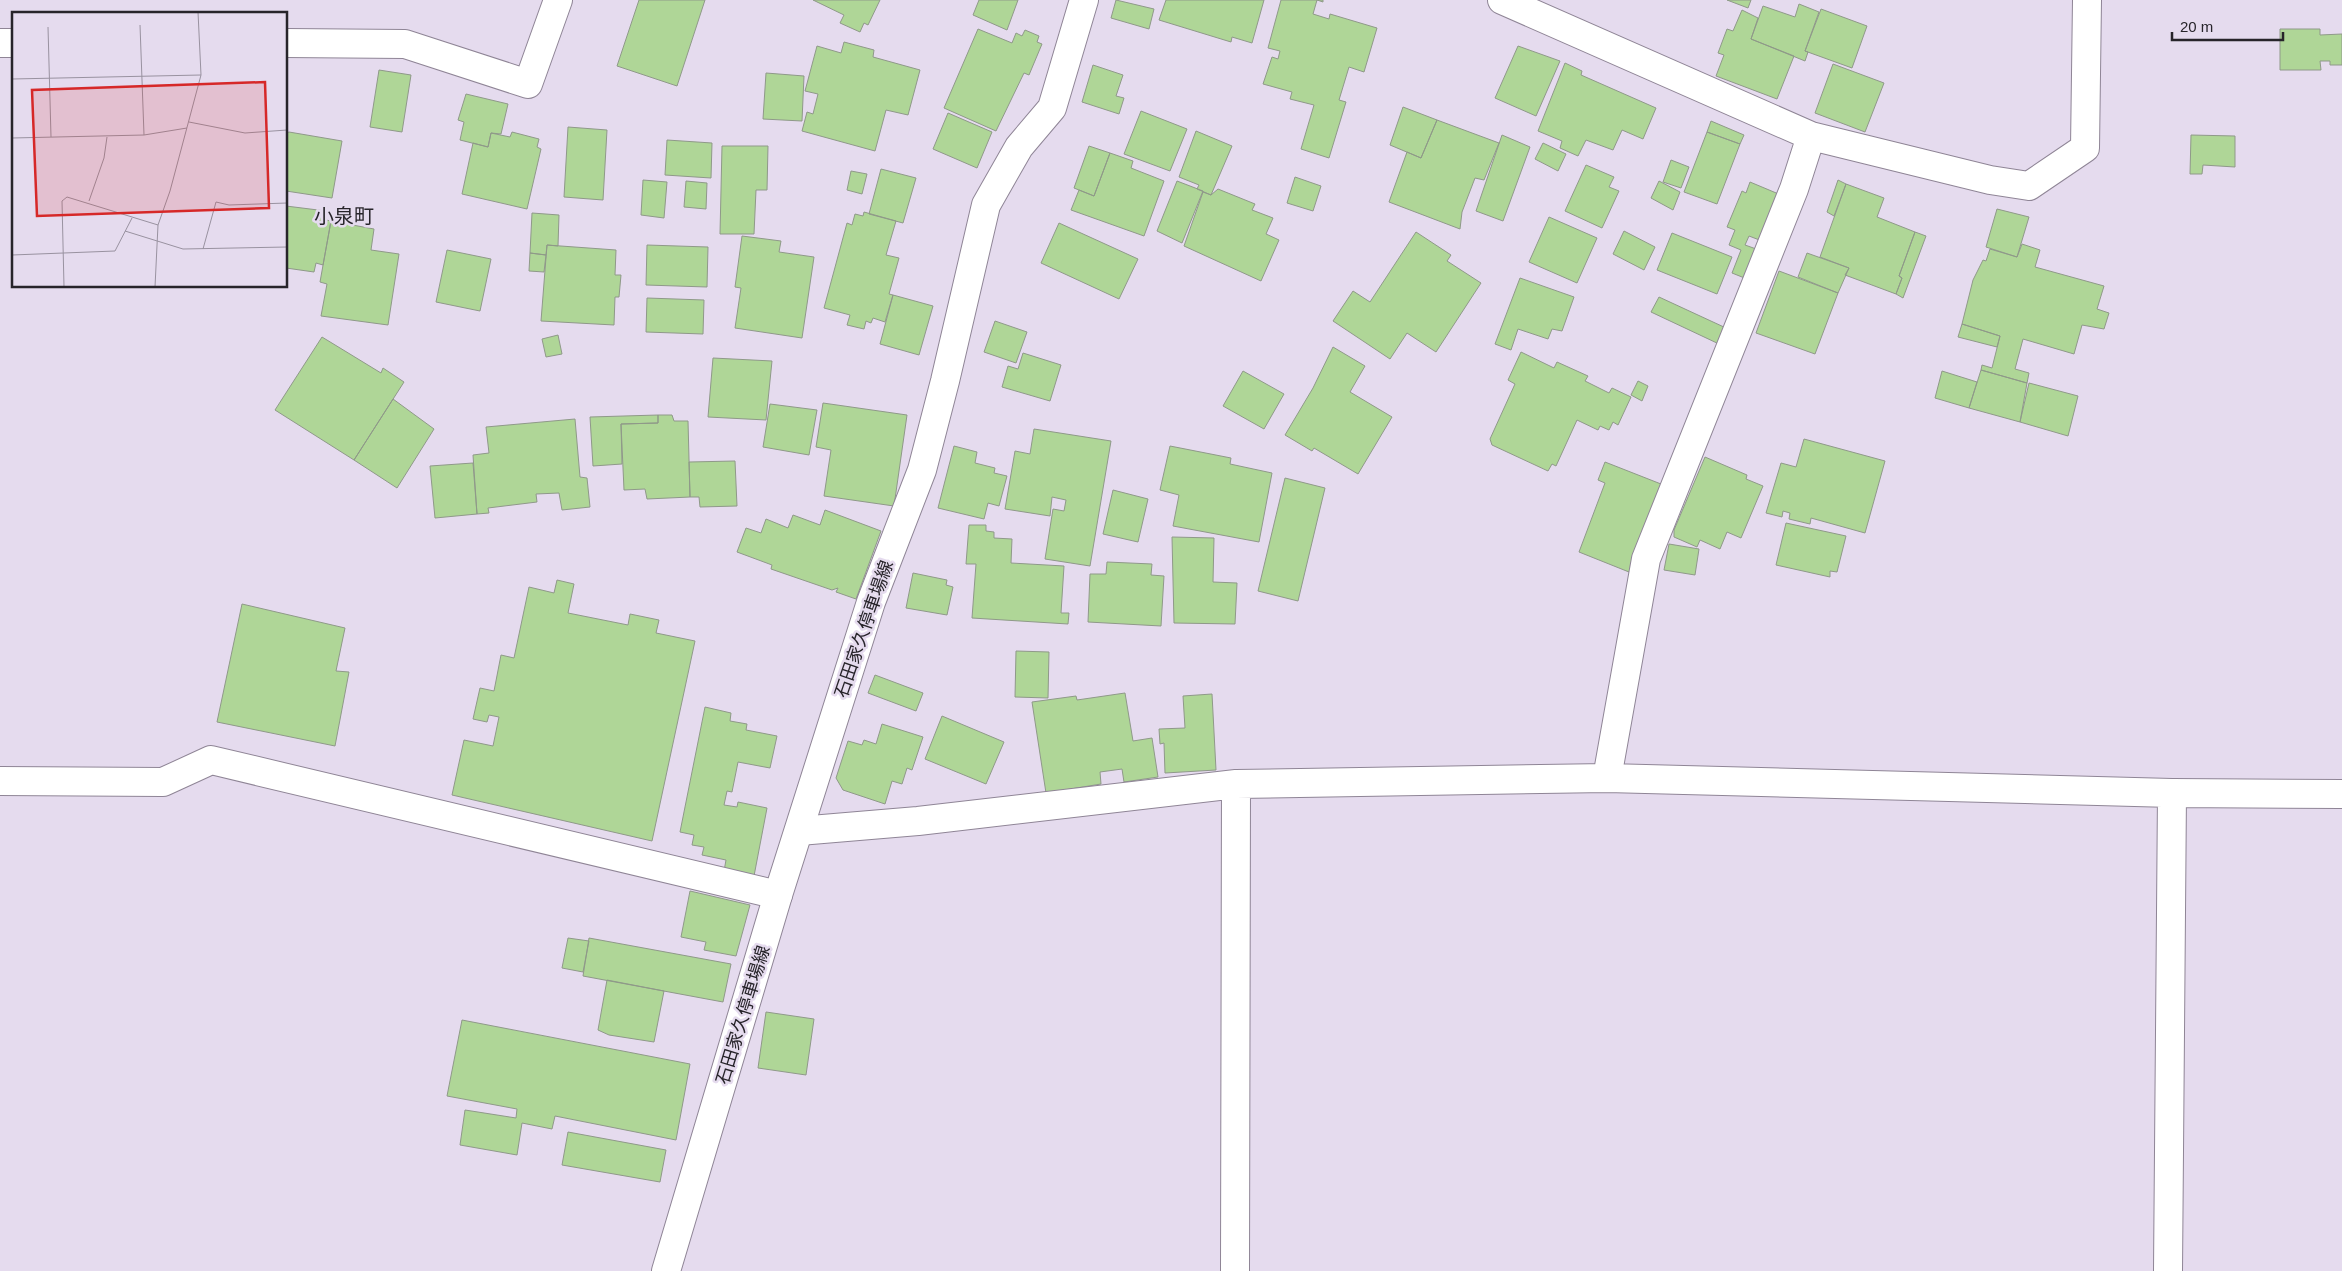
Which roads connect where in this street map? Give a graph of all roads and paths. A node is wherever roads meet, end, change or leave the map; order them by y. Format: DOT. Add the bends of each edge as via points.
graph roads {
  1 [pos="558,0"];
  2 [pos="1084,0"];
  3 [pos="1502,0"];
  4 [pos="2087,0"];
  5 [pos="288,43"];
  6 [pos="1811,136"];
  7 [pos="1607,778"];
  8 [pos="0,781"];
  9 [pos="1236,784"];
  10 [pos="2172,793"];
  11 [pos="2342,794"];
  12 [pos="799,831"];
  13 [pos="778,895"];
  14 [pos="666,1271"];
  15 [pos="1235,1271"];
  16 [pos="2168,1271"];
  1 -- 5 [label="street" via="528,84 405,44"];
  2 -- 12 [label="street, 石田家久停車場線" via="1052,108 1019,147 986,205 922,470 871,602"];
  3 -- 6 [label="street"];
  4 -- 6 [label="street" via="2085,148 2030,186 1990,180"];
  6 -- 7 [label="street" via="1759,281 1646,559"];
  7 -- 9 [label="street"];
  7 -- 10 [label="street"];
  8 -- 13 [label="street" via="163,782 210,760"];
  9 -- 12 [label="street" via="918,821"];
  9 -- 15 [label="street"];
  10 -- 11 [label="street"];
  10 -- 16 [label="street"];
  12 -- 13 [label="street, 石田家久停車場線"];
  13 -- 14 [label="street, 石田家久停車場線"];
}
